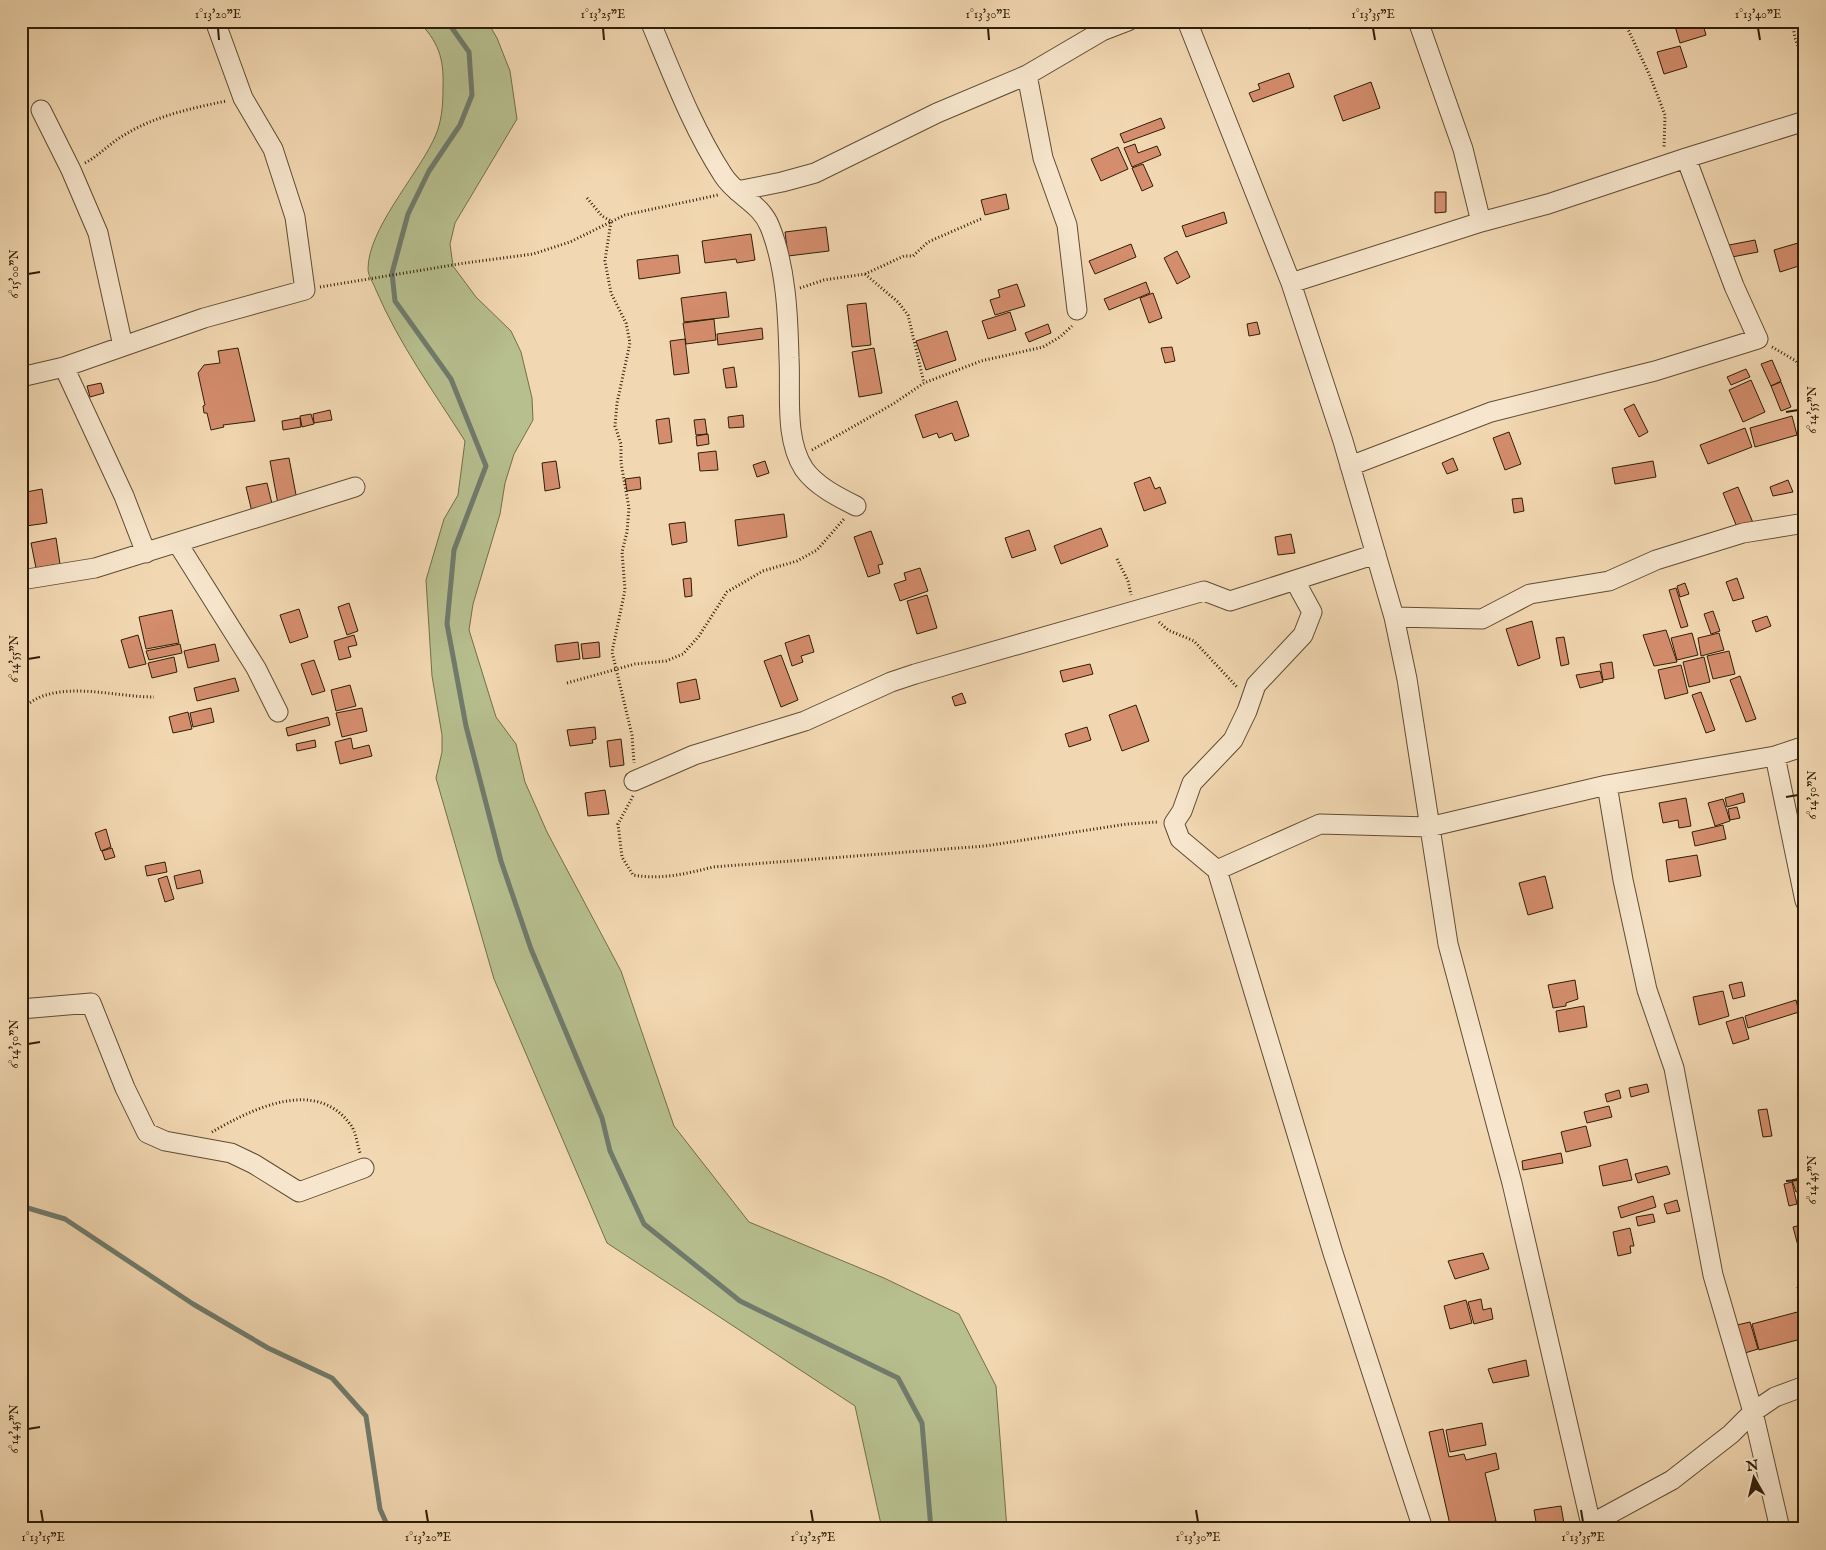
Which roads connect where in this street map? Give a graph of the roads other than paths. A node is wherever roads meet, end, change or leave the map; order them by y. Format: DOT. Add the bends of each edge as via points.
graph roads {
  1 [pos="215,21"];
  2 [pos="650,21"];
  3 [pos="1128,21"];
  4 [pos="1187,21"];
  5 [pos="1418,21"];
  6 [pos="1027,75"];
  7 [pos="41,110"];
  8 [pos="1805,121"];
  9 [pos="1686,158"];
  10 [pos="737,191"];
  11 [pos="1481,222"];
  12 [pos="1291,283"];
  13 [pos="1077,310"];
  14 [pos="123,346"];
  15 [pos="64,367"];
  16 [pos="21,377"];
  17 [pos="1350,466"];
  18 [pos="355,487"];
  19 [pos="856,506"];
  20 [pos="1805,524"];
  21 [pos="178,544"];
  22 [pos="146,553"];
  23 [pos="1376,554"];
  24 [pos="21,580"];
  25 [pos="1295,581"];
  26 [pos="1394,617"];
  27 [pos="278,712"];
  28 [pos="1805,746"];
  29 [pos="1775,756"];
  30 [pos="634,780"];
  31 [pos="1607,785"];
  32 [pos="1429,827"];
  33 [pos="1217,870"];
  34 [pos="1805,901"];
  35 [pos="21,1010"];
  36 [pos="364,1168"];
  37 [pos="1805,1386"];
  38 [pos="1753,1412"];
  39 [pos="1591,1526"];
  40 [pos="1423,1529"];
  41 [pos="1780,1529"];
  1 -- 14 [label="street" via="243,98 272,149 285,186 294,217 305,290 204,318"];
  2 -- 10 [label="street" via="708,152"];
  3 -- 6 [label="street" via="1102,32"];
  4 -- 12 [label="street"];
  5 -- 11 [label="street" via="1463,149"];
  6 -- 10 [label="street" via="814,172"];
  6 -- 13 [label="street" via="1043,158 1067,225"];
  7 -- 14 [label="street" via="98,233"];
  8 -- 9 [label="street"];
  9 -- 11 [label="street" via="1548,204"];
  9 -- 17 [label="street" via="1734,286 1758,339 1654,371 1491,412"];
  10 -- 19 [label="street" via="759,208 770,228 784,294 791,419 799,458 814,479"];
  11 -- 12 [label="street"];
  12 -- 17 [label="street"];
  14 -- 15 [label="street"];
  15 -- 16 [label="street"];
  15 -- 22 [label="street" via="124,496"];
  17 -- 23 [label="street"];
  18 -- 21 [label="street"];
  20 -- 26 [label="street" via="1743,533 1656,560 1609,582 1530,594 1482,619"];
  21 -- 22 [label="street"];
  21 -- 27 [label="street" via="256,668"];
  22 -- 24 [label="street" via="95,568"];
  23 -- 25 [label="street"];
  23 -- 26 [label="street"];
  25 -- 30 [label="street" via="1230,601 1204,591 891,682 812,718 694,755"];
  25 -- 33 [label="street" via="1312,612 1303,635 1256,685 1233,740 1192,783 1174,823 1180,839"];
  26 -- 32 [label="street" via="1407,679"];
  28 -- 29 [label="street"];
  29 -- 31 [label="street"];
  29 -- 34 [label="street"];
  31 -- 32 [label="street"];
  31 -- 38 [label="street" via="1646,990 1674,1068 1713,1275"];
  32 -- 33 [label="street" via="1320,824"];
  32 -- 39 [label="street" via="1448,944 1512,1183"];
  33 -- 40 [label="street" via="1333,1253"];
  35 -- 36 [label="street" via="92,1003 125,1088 147,1133 165,1141 231,1153 299,1192"];
  37 -- 38 [label="street" via="1776,1397"];
  38 -- 39 [label="street" via="1731,1434 1672,1480"];
  38 -- 41 [label="street"];
}
